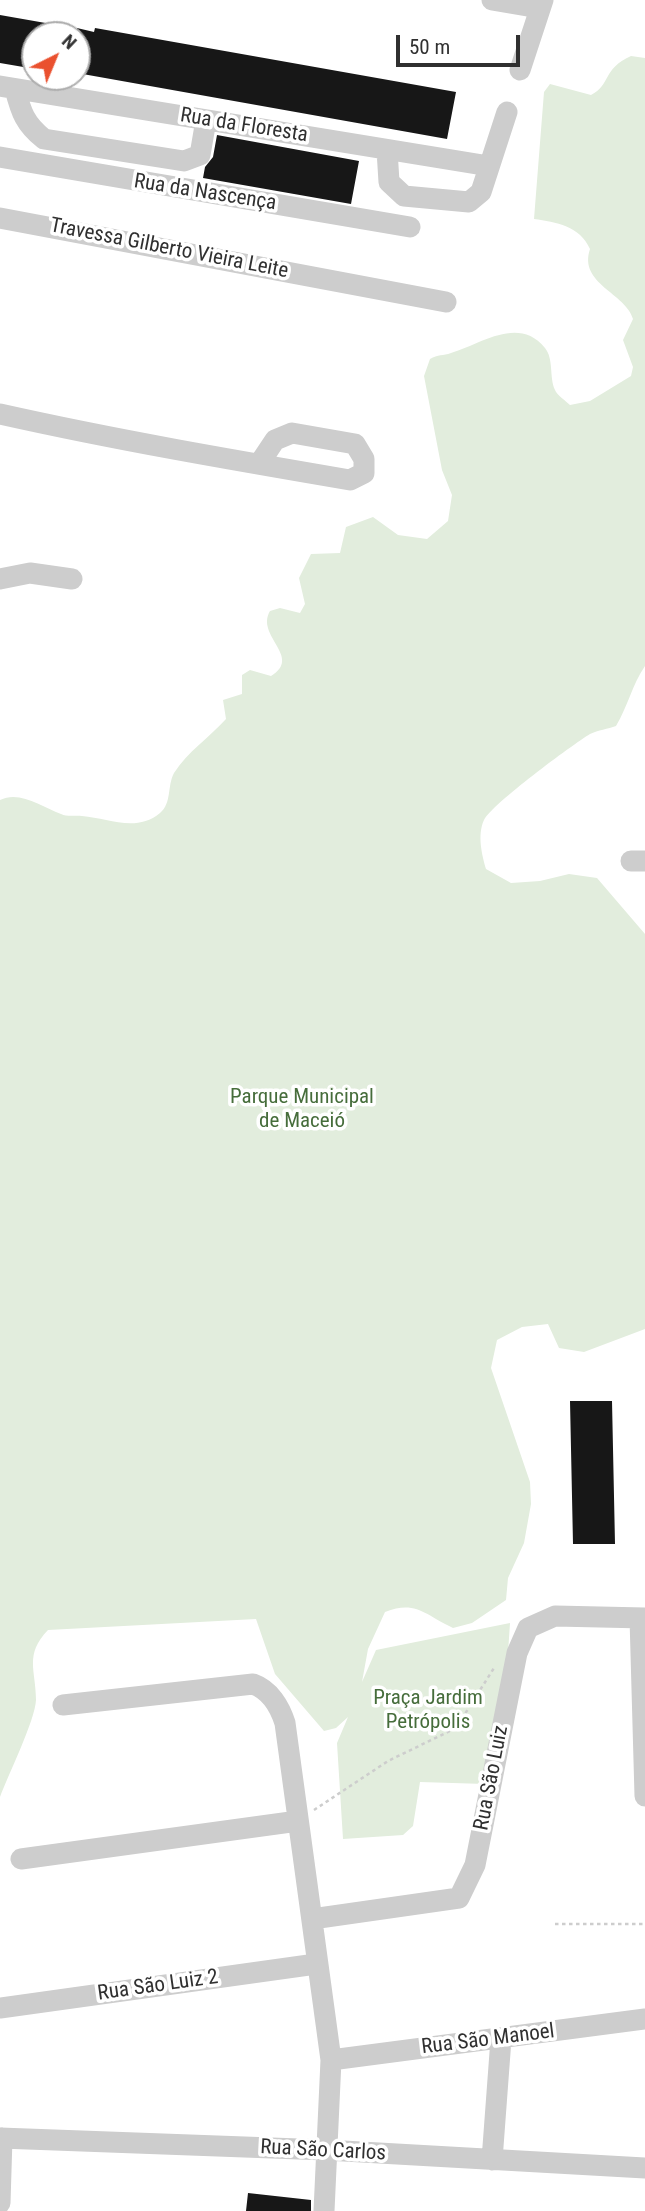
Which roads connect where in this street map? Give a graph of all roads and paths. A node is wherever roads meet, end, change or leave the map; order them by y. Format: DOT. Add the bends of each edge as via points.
graph roads {
  1 [pos="492,0"];
  2 [pos="541,4"];
  3 [pos="520,70"];
  4 [pos="8,88"];
  5 [pos="507,112"];
  6 [pos="206,120"];
  7 [pos="387,149"];
  8 [pos="0,157"];
  9 [pos="489,166"];
  10 [pos="0,218"];
  11 [pos="410,227"];
  12 [pos="446,302"];
  13 [pos="0,414"];
  14 [pos="259,464"];
  15 [pos="0,579"];
  16 [pos="72,579"];
  17 [pos="642,1618"];
  18 [pos="517,1653"];
  19 [pos="63,1704"];
  20 [pos="645,1796"];
  21 [pos="298,1821"];
  22 [pos="21,1859"];
  23 [pos="312,1919"];
  24 [pos="555,1924"];
  25 [pos="645,1924"];
  26 [pos="316,1964"];
  27 [pos="0,2008"];
  28 [pos="645,2019"];
  29 [pos="501,2039"];
  30 [pos="331,2060"];
  31 [pos="1,2138"];
  32 [pos="327,2150"];
  33 [pos="492,2161"];
  34 [pos="645,2168"];
  35 [pos="0,2203"];
  36 [pos="324,2211"];
  1 -- 2 [label="street"];
  2 -- 3 [label="street"];
  4 -- 6 [label="street, Rua da Floresta"];
  4 -- 6 [label="street" via="28,126 44,139 184,161 200,155"];
  5 -- 9 [label="street"];
  6 -- 7 [label="street, Rua da Floresta"];
  7 -- 9 [label="street, Rua da Floresta"];
  7 -- 9 [label="street" via="389,182 404,196 469,202 481,192"];
  8 -- 11 [label="street, Rua da Nascença"];
  10 -- 12 [label="street, Travessa Gilberto Vieira Leite"];
  13 -- 14 [label="street"];
  15 -- 16 [label="street" via="30,573"];
  17 -- 18 [label="street, Rua São Luiz" via="555,1616 528,1628"];
  17 -- 20 [label="street"];
  18 -- 21 [label="path" via="492,1669 456,1728 388,1761"];
  18 -- 23 [label="street, Rua São Luiz" via="475,1865 459,1898"];
  19 -- 21 [label="street" via="253,1684 261,1687 280,1707 285,1723"];
  21 -- 22 [label="street"];
  21 -- 23 [label="street"];
  23 -- 26 [label="street"];
  24 -- 25 [label="path"];
  26 -- 27 [label="street, Rua São Luiz 2"];
  26 -- 30 [label="street"];
  28 -- 29 [label="street, Rua São Manoel"];
  29 -- 30 [label="street, Rua São Manoel"];
  29 -- 33 [label="street"];
  30 -- 32 [label="street"];
  31 -- 32 [label="street, Rua São Carlos"];
  31 -- 35 [label="street"];
  32 -- 33 [label="street, Rua São Carlos"];
  32 -- 36 [label="street"];
  33 -- 34 [label="street, Rua São Carlos"];
}
